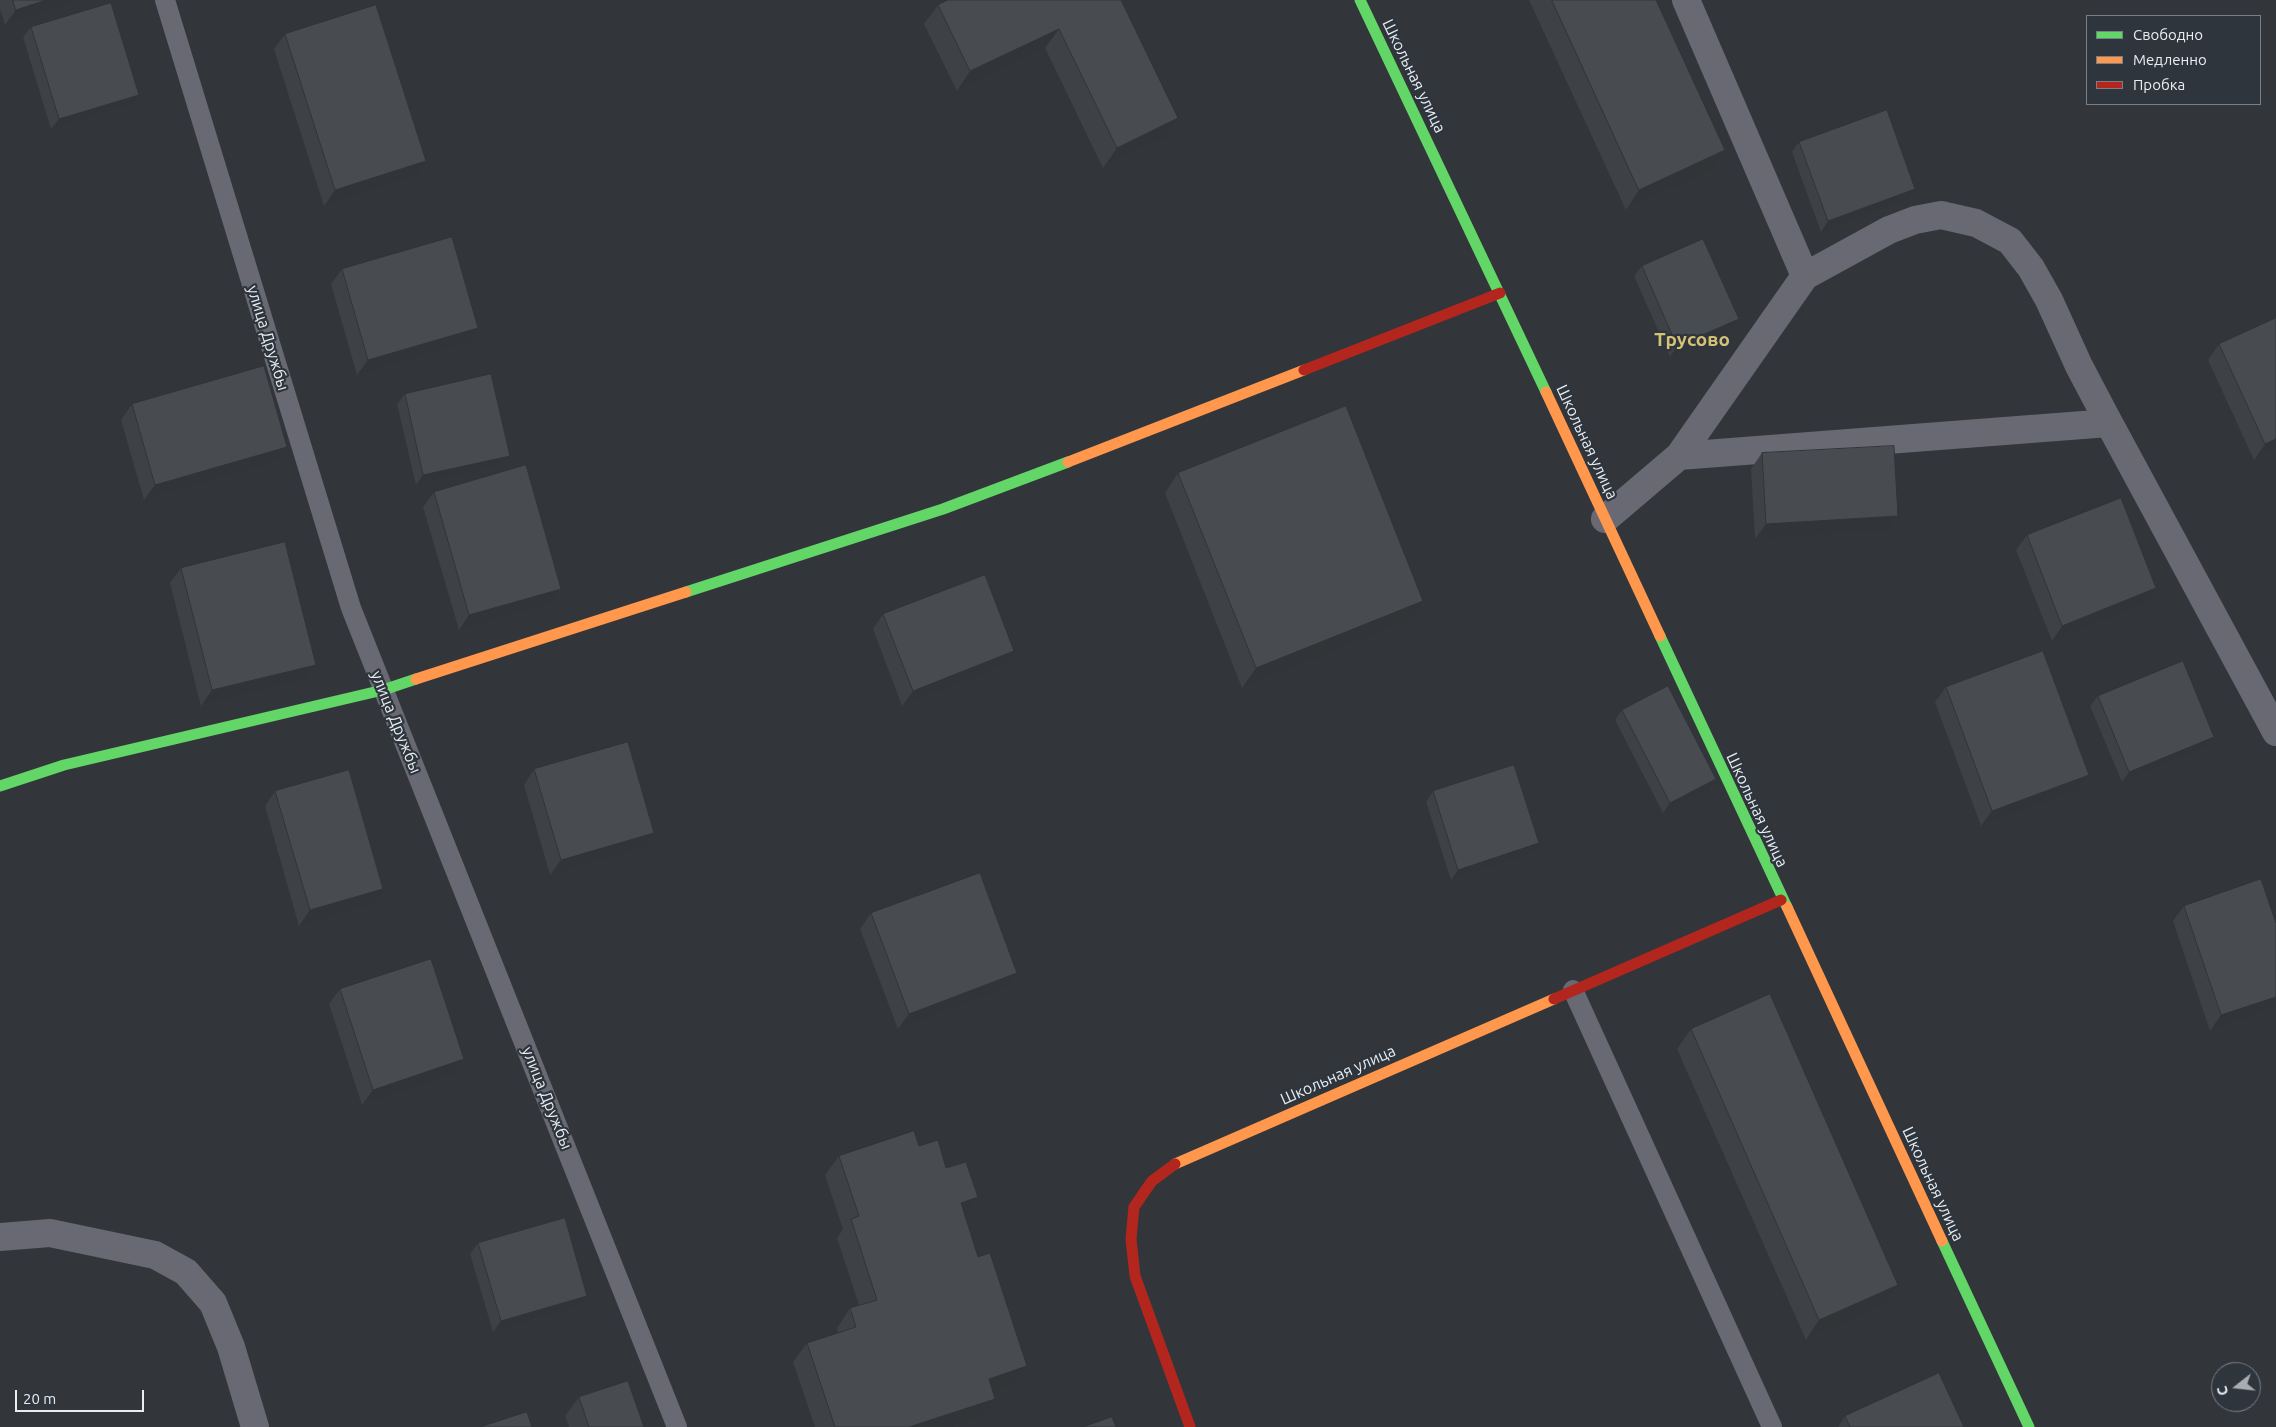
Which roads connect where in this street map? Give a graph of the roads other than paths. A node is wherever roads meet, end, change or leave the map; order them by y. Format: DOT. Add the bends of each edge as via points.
graph roads {
  1 [pos="164,0"];
  2 [pos="1360,0"];
  3 [pos="1686,0"];
  4 [pos="1805,276"];
  5 [pos="1500,293"];
  6 [pos="2108,423"];
  7 [pos="1679,456"];
  8 [pos="1604,519"];
  9 [pos="383,690"];
  10 [pos="2276,732"];
  11 [pos="0,786"];
  12 [pos="1781,900"];
  13 [pos="1572,990"];
  14 [pos="0,1237"];
  15 [pos="255,1427"];
  16 [pos="677,1427"];
  17 [pos="1190,1427"];
  18 [pos="1772,1427"];
  19 [pos="2029,1427"];
  1 -- 9 [label="lane, улица Дружбы" via="351,608"];
  2 -- 5 [label="street, Школьная улица"];
  3 -- 4 [label="street"];
  4 -- 6 [label="street" via="1889,230 1914,220 1941,215 1976,223 2010,241 2031,268"];
  4 -- 7 [label="street"];
  5 -- 8 [label="street, Школьная улица"];
  5 -- 9 [label="street" via="943,509"];
  6 -- 7 [label="street"];
  6 -- 10 [label="street"];
  7 -- 8 [label="street"];
  8 -- 12 [label="street, Школьная улица"];
  9 -- 11 [label="street" via="64,766"];
  9 -- 16 [label="lane, улица Дружбы"];
  12 -- 13 [label="street, Школьная улица"];
  12 -- 19 [label="street, Школьная улица"];
  13 -- 17 [label="street, Школьная улица" via="1174,1164 1152,1181 1134,1206 1131,1239 1134,1276"];
  13 -- 18 [label="lane"];
  14 -- 15 [label="street" via="50,1232 155,1255 186,1272 212,1303 231,1347"];
}
